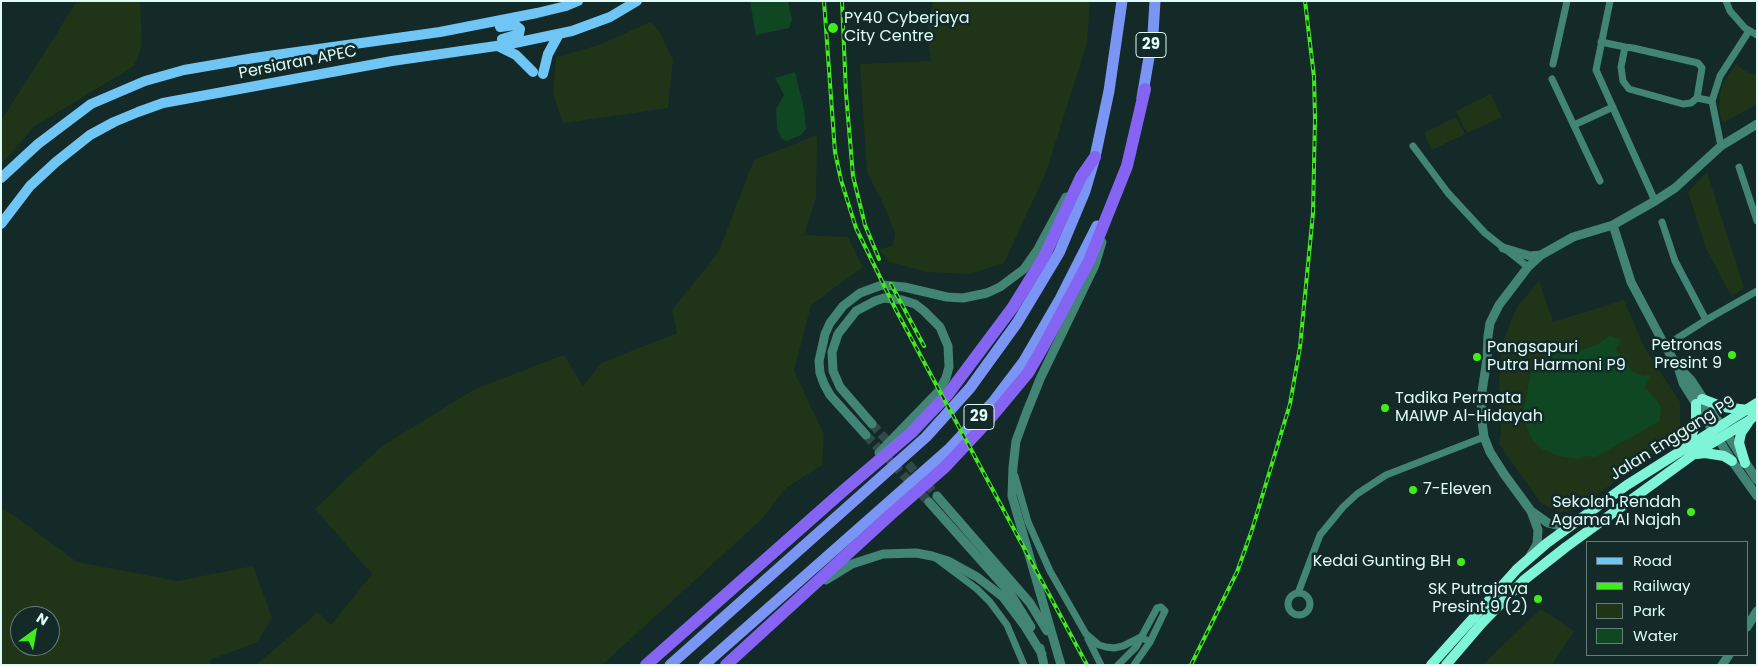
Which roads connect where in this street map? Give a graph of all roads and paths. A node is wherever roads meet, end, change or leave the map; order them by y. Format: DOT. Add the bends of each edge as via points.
graph roads {
  1 [pos="578,1"];
  2 [pos="637,1"];
  3 [pos="1122,1"];
  4 [pos="1155,1"];
  5 [pos="1567,1"];
  6 [pos="1610,1"];
  7 [pos="1726,1"];
  8 [pos="1750,30"];
  9 [pos="440,32"];
  10 [pos="559,34"];
  11 [pos="1757,35"];
  12 [pos="1601,42"];
  13 [pos="498,46"];
  14 [pos="1625,47"];
  15 [pos="447,53"];
  16 [pos="1552,64"];
  17 [pos="1552,79"];
  18 [pos="1145,89"];
  19 [pos="1697,98"];
  20 [pos="1712,101"];
  21 [pos="1613,107"];
  22 [pos="1757,124"];
  23 [pos="1574,125"];
  24 [pos="1413,146"];
  25 [pos="1721,146"];
  26 [pos="1095,157"];
  27 [pos="1127,166"];
  28 [pos="1739,167"];
  29 [pos="1081,177"];
  30 [pos="1,178"];
  31 [pos="1600,181"];
  32 [pos="1655,201"];
  33 [pos="1757,221"];
  34 [pos="1662,222"];
  35 [pos="1,224"];
  36 [pos="1613,226"];
  37 [pos="1503,248"];
  38 [pos="1541,255"];
  39 [pos="1528,267"];
  40 [pos="1757,291"];
  41 [pos="1706,320"];
  42 [pos="1665,346"];
  43 [pos="1699,401"];
  44 [pos="1757,403"];
  45 [pos="1752,414"];
  46 [pos="872,424"];
  47 [pos="866,435"];
  48 [pos="1722,435"];
  49 [pos="1484,437"];
  50 [pos="1691,450"];
  51 [pos="1732,461"];
  52 [pos="1745,463"];
  53 [pos="1013,467"];
  54 [pos="1757,480"];
  55 [pos="843,491"];
  56 [pos="937,496"];
  57 [pos="1757,496"];
  58 [pos="929,502"];
  59 [pos="1531,511"];
  60 [pos="1575,523"];
  61 [pos="932,556"];
  62 [pos="1528,560"];
  63 [pos="1298,593"];
  64 [pos="1757,611"];
  65 [pos="1748,625"];
  66 [pos="1080,626"];
  67 [pos="767,628"];
  68 [pos="1143,637"];
  69 [pos="1150,642"];
  70 [pos="1058,653"];
  71 [pos="1042,654"];
  72 [pos="646,665"];
  73 [pos="670,665"];
  74 [pos="704,665"];
  75 [pos="726,665"];
  76 [pos="1022,665"];
  77 [pos="1044,665"];
  78 [pos="1061,665"];
  79 [pos="1101,665"];
  80 [pos="1118,665"];
  81 [pos="1134,665"];
  82 [pos="1431,665"];
  83 [pos="1446,665"];
  1 -- 9 [label="main road, Persiaran APEC" via="537,13"];
  2 -- 10 [label="main road, Persiaran APEC" via="610,17"];
  3 -- 26 [label="highway, 29" via="1109,91"];
  4 -- 18 [label="highway, 29"];
  5 -- 16 [label="street"];
  6 -- 12 [label="street"];
  7 -- 8 [label="street" via="1730,11"];
  8 -- 11 [label="street"];
  8 -- 20 [label="street" via="1720,76"];
  9 -- 15 [label="main road" via="454,35 515,25 520,29 519,34 512,37"];
  9 -- 30 [label="main road, Persiaran APEC" via="254,58 184,70 145,81 85,108"];
  10 -- 13 [label="main road, Persiaran APEC"];
  10 -- 13 [label="main road" via="538,73 516,55"];
  12 -- 14 [label="street"];
  12 -- 21 [label="street" via="1596,70"];
  13 -- 15 [label="main road, Persiaran APEC"];
  14 -- 19 [label="street" via="1698,63 1702,68"];
  14 -- 19 [label="street" via="1621,67 1623,81 1629,88 1682,104"];
  15 -- 35 [label="main road, Persiaran APEC" via="163,103 138,112 90,135 56,162 30,186"];
  17 -- 23 [label="street"];
  18 -- 27 [label="highway"];
  18 -- 74 [label="highway, 29" via="1131,139 1093,236 1024,361 950,448"];
  19 -- 20 [label="street"];
  20 -- 25 [label="street"];
  21 -- 23 [label="street"];
  21 -- 32 [label="street"];
  22 -- 25 [label="street"];
  23 -- 31 [label="street"];
  24 -- 37 [label="street" via="1448,193"];
  25 -- 32 [label="street" via="1675,188"];
  26 -- 29 [label="highway"];
  26 -- 73 [label="highway, 29" via="1085,191 1059,253 1017,323 970,388 926,437"];
  27 -- 53 [label="street" via="1095,265 1026,414 1016,441"];
  27 -- 67 [label="highway" via="1089,261 1043,347 1014,391 945,467"];
  28 -- 33 [label="street"];
  29 -- 47 [label="street" via="1063,201 1031,259 1000,287 963,298 882,286 860,293 843,306 825,334 819,361 820,373 830,395"];
  29 -- 55 [label="highway" via="1044,257 1013,307 948,394 911,433"];
  32 -- 36 [label="street"];
  34 -- 41 [label="street" via="1676,261"];
  36 -- 38 [label="street" via="1573,237"];
  36 -- 42 [label="street" via="1631,282"];
  37 -- 38 [label="street" via="1530,256"];
  37 -- 39 [label="street"];
  38 -- 39 [label="street"];
  39 -- 49 [label="street" via="1490,322 1481,398"];
  40 -- 41 [label="street"];
  41 -- 42 [label="street"];
  42 -- 43 [label="street" via="1678,367 1683,383"];
  43 -- 45 [label="main road"];
  43 -- 48 [label="street"];
  43 -- 50 [label="main road"];
  44 -- 45 [label="main road, Jalan Enggang P9"];
  45 -- 48 [label="main road, Jalan Enggang P9"];
  45 -- 52 [label="main road" via="1739,443"];
  46 -- 55 [label="street" via="840,387 832,352 838,334 856,311 884,298 902,300 924,311 940,327 948,346 946,378 939,391"];
  48 -- 50 [label="main road, Jalan Enggang P9"];
  48 -- 51 [label="street"];
  48 -- 52 [label="street"];
  49 -- 59 [label="street" via="1490,452"];
  49 -- 63 [label="street" via="1386,475 1357,494 1320,535"];
  50 -- 51 [label="main road" via="1724,456"];
  50 -- 60 [label="main road, Jalan Enggang P9" via="1627,484"];
  50 -- 83 [label="main road, Jalan Enggang P9" via="1524,580"];
  51 -- 57 [label="street"];
  52 -- 54 [label="street"];
  53 -- 66 [label="street" via="1028,522"];
  53 -- 70 [label="street" via="1012,496"];
  55 -- 72 [label="highway"];
  56 -- 70 [label="street" via="1030,603"];
  58 -- 71 [label="street" via="1018,602"];
  59 -- 60 [label="street" via="1548,523 1560,526"];
  59 -- 62 [label="street" via="1538,530 1536,544"];
  60 -- 62 [label="main road, Jalan Enggang P9"];
  61 -- 67 [label="street" via="883,554 852,564 828,578"];
  61 -- 71 [label="street" via="961,567 1003,597"];
  61 -- 76 [label="street" via="990,602 1007,625"];
  62 -- 82 [label="main road, Jalan Enggang P9"];
  64 -- 65 [label="street"];
  66 -- 68 [label="street" via="1093,641 1106,647 1123,646"];
  66 -- 79 [label="street"];
  67 -- 75 [label="highway"];
  68 -- 69 [label="street"];
  68 -- 69 [label="street" via="1157,608 1164,609"];
  68 -- 80 [label="street"];
  69 -- 81 [label="street"];
  70 -- 78 [label="street"];
  71 -- 77 [label="street"];
}
